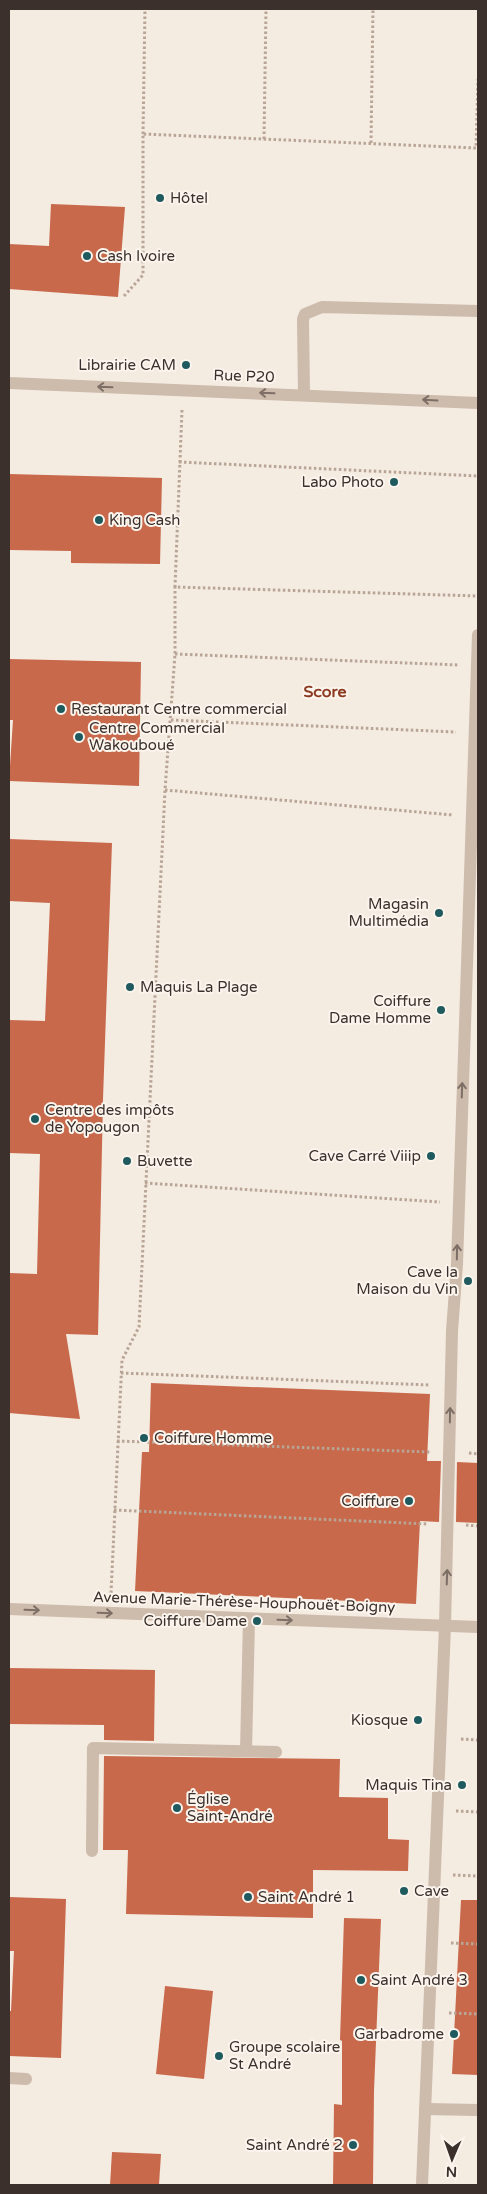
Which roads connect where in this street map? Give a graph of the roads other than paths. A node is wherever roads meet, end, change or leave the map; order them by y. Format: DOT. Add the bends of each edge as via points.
graph roads {
  1 [pos="478,311"];
  2 [pos="9,383"];
  3 [pos="304,394"];
  4 [pos="478,403"];
  5 [pos="478,635"];
  6 [pos="475,817"];
  7 [pos="9,1609"];
  8 [pos="249,1618"];
  9 [pos="445,1626"];
  10 [pos="478,1627"];
  11 [pos="246,1751"];
  12 [pos="276,1752"];
  13 [pos="92,1851"];
  14 [pos="9,2078"];
  15 [pos="26,2079"];
  16 [pos="426,2108"];
  17 [pos="478,2110"];
  18 [pos="422,2185"];
  1 -- 3 [label="street" via="322,307 311,311 303,319"];
  3 -- 2 [label="street, Rue P20, one-way"];
  4 -- 3 [label="street, Rue P20, one-way"];
  5 -- 6 [label="street"];
  9 -- 6 [label="street, one-way" via="451,1386"];
  7 -- 8 [label="street, Avenue Marie-Thérèse-Houphouët-Boigny, one-way"];
  8 -- 9 [label="street, Avenue Marie-Thérèse-Houphouët-Boigny, one-way"];
  8 -- 11 [label="street"];
  9 -- 10 [label="street, Avenue Marie-Thérèse-Houphouët-Boigny"];
  9 -- 16 [label="street"];
  11 -- 12 [label="street"];
  11 -- 13 [label="street" via="93,1748"];
  14 -- 15 [label="street"];
  16 -- 17 [label="street"];
  16 -- 18 [label="street"];
}
